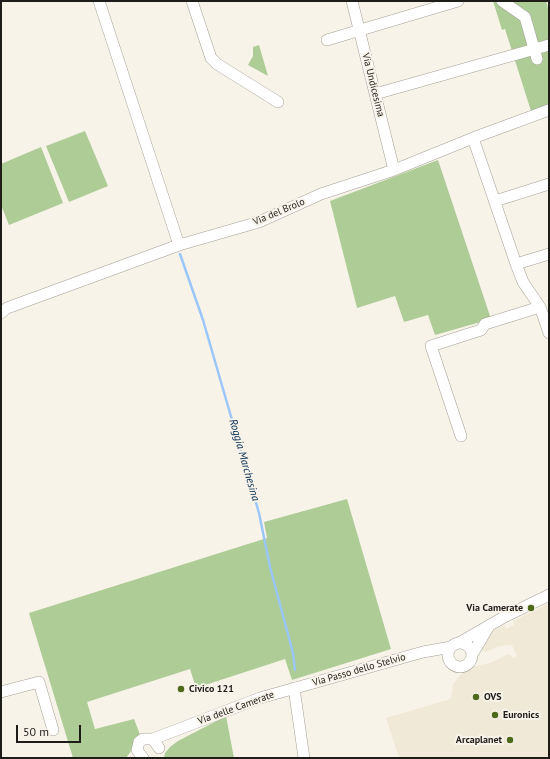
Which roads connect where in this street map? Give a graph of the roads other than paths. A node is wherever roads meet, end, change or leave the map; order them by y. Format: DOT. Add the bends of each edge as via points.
graph roads {
  1 [pos="99,1"];
  2 [pos="192,1"];
  3 [pos="352,1"];
  4 [pos="458,1"];
  5 [pos="502,1"];
  6 [pos="359,31"];
  7 [pos="327,40"];
  8 [pos="549,45"];
  9 [pos="536,54"];
  10 [pos="375,94"];
  11 [pos="278,102"];
  12 [pos="549,110"];
  13 [pos="473,138"];
  14 [pos="394,170"];
  15 [pos="549,184"];
  16 [pos="495,200"];
  17 [pos="179,245"];
  18 [pos="549,254"];
  19 [pos="516,264"];
  20 [pos="540,307"];
  21 [pos="3,310"];
  22 [pos="549,333"];
  23 [pos="461,436"];
  24 [pos="549,595"];
  25 [pos="489,625"];
  26 [pos="455,645"];
  27 [pos="423,652"];
  28 [pos="472,653"];
  29 [pos="449,659"];
  30 [pos="294,688"];
  31 [pos="1,692"];
  32 [pos="53,730"];
  33 [pos="156,752"];
  34 [pos="137,755"];
  35 [pos="304,758"];
  1 -- 17 [label="street"];
  2 -- 11 [label="street" via="211,58"];
  3 -- 6 [label="street, Via Undicesima"];
  4 -- 6 [label="street"];
  5 -- 9 [label="street" via="525,17"];
  6 -- 7 [label="street"];
  6 -- 10 [label="street, Via Undicesima"];
  8 -- 9 [label="street"];
  9 -- 10 [label="street" via="512,56"];
  10 -- 14 [label="street, Via Undicesima"];
  12 -- 13 [label="street, Via del Brolo"];
  13 -- 14 [label="street, Via del Brolo"];
  13 -- 16 [label="street"];
  14 -- 17 [label="street, Via del Brolo" via="321,194 258,222"];
  15 -- 16 [label="street"];
  16 -- 19 [label="street"];
  17 -- 21 [label="street, Via del Brolo"];
  18 -- 19 [label="street"];
  19 -- 20 [label="street"];
  20 -- 22 [label="street"];
  20 -- 23 [label="street" via="485,324 481,330 431,346"];
  24 -- 25 [label="street, Via Passo dello Stelvio"];
  25 -- 26 [label="street, Via Passo dello Stelvio"];
  25 -- 28 [label="street"];
  26 -- 27 [label="street, Via Passo dello Stelvio"];
  26 -- 28 [label="street" via="466,644"];
  26 -- 29 [label="street" via="448,655"];
  27 -- 29 [label="street"];
  27 -- 30 [label="street, Via Passo dello Stelvio"];
  28 -- 29 [label="street" via="470,663 462,668 453,665"];
  30 -- 33 [label="street, Via delle Camerate" via="260,698 178,730"];
  30 -- 35 [label="street"];
  31 -- 32 [label="street" via="39,682"];
  33 -- 34 [label="street, Via delle Camerate" via="143,739 139,742"];
}
